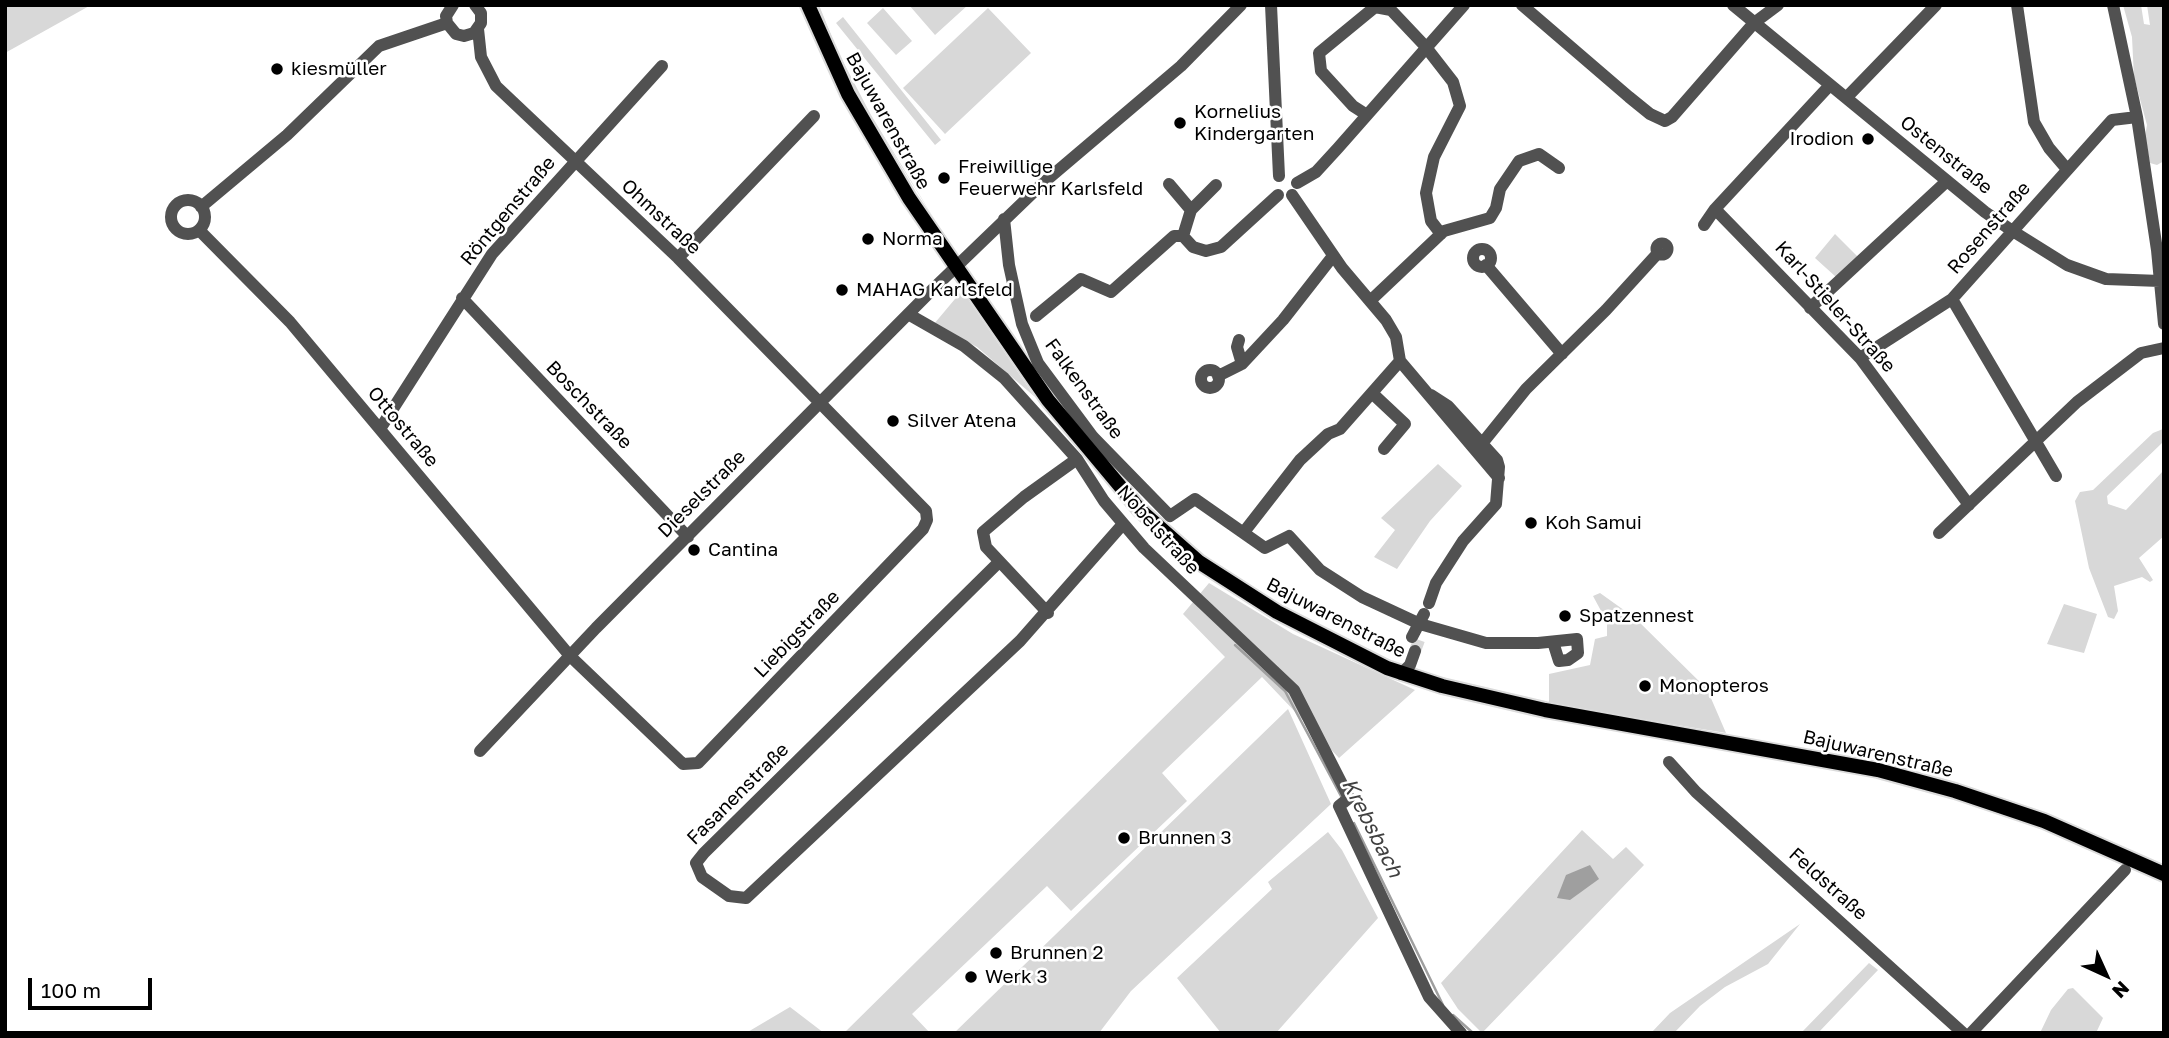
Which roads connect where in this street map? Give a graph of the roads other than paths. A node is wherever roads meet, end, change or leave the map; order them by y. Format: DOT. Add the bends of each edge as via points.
graph roads {
  1 [pos="453,5"];
  2 [pos="475,5"];
  3 [pos="808,5"];
  4 [pos="1241,5"];
  5 [pos="1271,5"];
  6 [pos="1464,5"];
  7 [pos="1522,5"];
  8 [pos="1733,5"];
  9 [pos="1778,5"];
  10 [pos="1936,5"];
  11 [pos="2017,5"];
  12 [pos="2113,5"];
  13 [pos="447,23"];
  14 [pos="1754,23"];
  15 [pos="478,29"];
  16 [pos="464,36"];
  17 [pos="1425,46"];
  18 [pos="481,57"];
  19 [pos="662,66"];
  20 [pos="1830,85"];
  21 [pos="1846,98"];
  22 [pos="1367,115"];
  23 [pos="814,116"];
  24 [pos="2137,117"];
  25 [pos="575,162"];
  26 [pos="1559,168"];
  27 [pos="2066,168"];
  28 [pos="1279,176"];
  29 [pos="1947,181"];
  30 [pos="1169,184"];
  31 [pos="1216,185"];
  32 [pos="1294,189"];
  33 [pos="1278,195"];
  34 [pos="201,207"];
  35 [pos="1714,209"];
  36 [pos="1191,210"];
  37 [pos="1004,219"];
  38 [pos="1704,225"];
  39 [pos="199,230"];
  40 [pos="2011,230"];
  41 [pos="1441,234"];
  42 [pos="1183,236"];
  43 [pos="1658,253"];
  44 [pos="1333,257"];
  45 [pos="678,258"];
  46 [pos="1486,265"];
  47 [pos="955,268"];
  48 [pos="2160,281"];
  49 [pos="462,298"];
  50 [pos="1952,299"];
  51 [pos="1370,301"];
  52 [pos="1810,308"];
  53 [pos="908,314"];
  54 [pos="1029,321"];
  55 [pos="2164,324"];
  56 [pos="1239,340"];
  57 [pos="2164,348"];
  58 [pos="1562,354"];
  59 [pos="1860,358"];
  60 [pos="1401,361"];
  61 [pos="1242,364"];
  62 [pos="1218,376"];
  63 [pos="1373,394"];
  64 [pos="819,403"];
  65 [pos="380,429"];
  66 [pos="2036,443"];
  67 [pos="1480,447"];
  68 [pos="1384,449"];
  69 [pos="1077,459"];
  70 [pos="2056,476"];
  71 [pos="1969,505"];
  72 [pos="1123,524"];
  73 [pos="1244,532"];
  74 [pos="1939,533"];
  75 [pos="688,537"];
  76 [pos="999,562"];
  77 [pos="1048,613"];
  78 [pos="1424,614"];
  79 [pos="1553,642"];
  80 [pos="570,656"];
  81 [pos="1401,674"];
  82 [pos="480,751"];
  83 [pos="1669,762"];
  84 [pos="2125,870"];
  85 [pos="2164,874"];
  86 [pos="1461,1033"];
  87 [pos="1963,1033"];
  88 [pos="1971,1033"];
  1 -- 13 [label="street"];
  2 -- 15 [label="street" via="481,13"];
  3 -- 47 [label="main road, Bajuwarenstraße" via="848,94"];
  4 -- 37 [label="street" via="1181,66"];
  5 -- 28 [label="street"];
  6 -- 17 [label="street"];
  7 -- 14 [label="street" via="1629,97 1665,121"];
  8 -- 14 [label="street, Ostenstraße"];
  9 -- 14 [label="street"];
  10 -- 21 [label="street"];
  11 -- 27 [label="street" via="2034,122"];
  12 -- 24 [label="street"];
  13 -- 16 [label="street"];
  13 -- 34 [label="street" via="379,46 287,135"];
  14 -- 20 [label="street, Ostenstraße"];
  15 -- 16 [label="street"];
  15 -- 18 [label="street"];
  16 -- 18 [label="street"];
  17 -- 22 [label="street"];
  17 -- 22 [label="street" via="1391,10 1375,7 1319,53 1321,71"];
  17 -- 41 [label="street" via="1452,82 1460,106 1434,157 1426,193 1431,221"];
  18 -- 25 [label="street, Ohmstraße" via="496,86"];
  19 -- 25 [label="street, Röntgenstraße"];
  20 -- 21 [label="street, Ostenstraße"];
  20 -- 35 [label="street"];
  21 -- 29 [label="street, Ostenstraße"];
  22 -- 32 [label="street" via="1316,172"];
  23 -- 45 [label="street"];
  24 -- 27 [label="street, Rosenstraße" via="2112,120"];
  24 -- 48 [label="street"];
  25 -- 45 [label="street, Ohmstraße"];
  25 -- 49 [label="street, Röntgenstraße" via="492,254"];
  26 -- 41 [label="street" via="1539,154 1519,161 1500,189 1490,218"];
  27 -- 40 [label="street, Rosenstraße"];
  28 -- 32 [label="street" via="1290,175"];
  28 -- 33 [label="street" via="1273,185"];
  29 -- 40 [label="street, Ostenstraße"];
  29 -- 52 [label="street"];
  30 -- 36 [label="street"];
  31 -- 36 [label="street"];
  32 -- 33 [label="street" via="1284,198"];
  32 -- 44 [label="street"];
  33 -- 42 [label="street" via="1221,247 1206,251"];
  34 -- 39 [label="street" via="205,220"];
  34 -- 39 [label="street" via="185,201 176,206 172,217 179,231 190,234"];
  35 -- 38 [label="street"];
  35 -- 52 [label="street, Karl-Stieler-Straße"];
  36 -- 42 [label="street"];
  37 -- 47 [label="street"];
  37 -- 54 [label="street, Falkenstraße" via="1009,265"];
  39 -- 65 [label="street, Ottostraße" via="290,322"];
  40 -- 48 [label="street, Ostenstraße" via="2067,265 2106,279"];
  40 -- 50 [label="street, Rosenstraße"];
  41 -- 51 [label="street"];
  42 -- 54 [label="street" via="1161,245 1111,292 1081,279"];
  43 -- 58 [label="street"];
  44 -- 51 [label="street"];
  44 -- 61 [label="street"];
  45 -- 64 [label="street, Ohmstraße"];
  46 -- 58 [label="street"];
  47 -- 53 [label="street, Dieselstraße"];
  47 -- 81 [label="main road, Bajuwarenstraße" via="1048,400 1140,510 1199,562 1277,612"];
  48 -- 55 [label="street"];
  49 -- 65 [label="street, Röntgenstraße"];
  49 -- 75 [label="street, Boschstraße"];
  50 -- 59 [label="street, Rosenstraße"];
  50 -- 66 [label="street"];
  51 -- 60 [label="street" via="1396,337"];
  52 -- 59 [label="street, Karl-Stieler-Straße"];
  53 -- 64 [label="street, Dieselstraße"];
  53 -- 69 [label="street, Nobelstraße" via="986,361"];
  54 -- 73 [label="street, Falkenstraße" via="1038,363 1108,454 1170,516 1195,499"];
  56 -- 61 [label="street"];
  57 -- 66 [label="street" via="2141,353 2077,402"];
  58 -- 67 [label="street" via="1526,389"];
  59 -- 71 [label="street, Karl-Stieler-Straße"];
  60 -- 63 [label="street"];
  60 -- 67 [label="street" via="1438,409"];
  61 -- 62 [label="street"];
  63 -- 68 [label="street" via="1405,425"];
  63 -- 73 [label="street" via="1340,429 1300,460"];
  64 -- 75 [label="street, Dieselstraße"];
  64 -- 80 [label="street, Liebigstraße" via="926,511 927,520 895,560 706,756 698,763 683,764"];
  65 -- 80 [label="street, Ottostraße"];
  66 -- 70 [label="street"];
  66 -- 71 [label="street"];
  67 -- 78 [label="street" via="1497,460 1496,504 1450,560"];
  69 -- 72 [label="street, Nobelstraße"];
  69 -- 76 [label="street" via="983,532 986,547"];
  71 -- 74 [label="street"];
  72 -- 77 [label="street, Fasanenstraße"];
  72 -- 86 [label="street, Nobelstraße" via="1172,578 1294,690 1430,997"];
  73 -- 78 [label="street" via="1265,548 1289,536 1320,570 1362,597"];
  75 -- 80 [label="street, Dieselstraße"];
  76 -- 77 [label="street"];
  76 -- 77 [label="street, Fasanenstraße" via="704,853 696,863 702,877 729,896 746,898"];
  78 -- 79 [label="street" via="1486,643"];
  78 -- 81 [label="street" via="1410,665"];
  80 -- 82 [label="street, Dieselstraße"];
  81 -- 85 [label="main road, Bajuwarenstraße" via="1485,698 1917,780 2044,821"];
  83 -- 87 [label="street, Feldstraße" via="1696,792"];
  84 -- 88 [label="street"];
}
